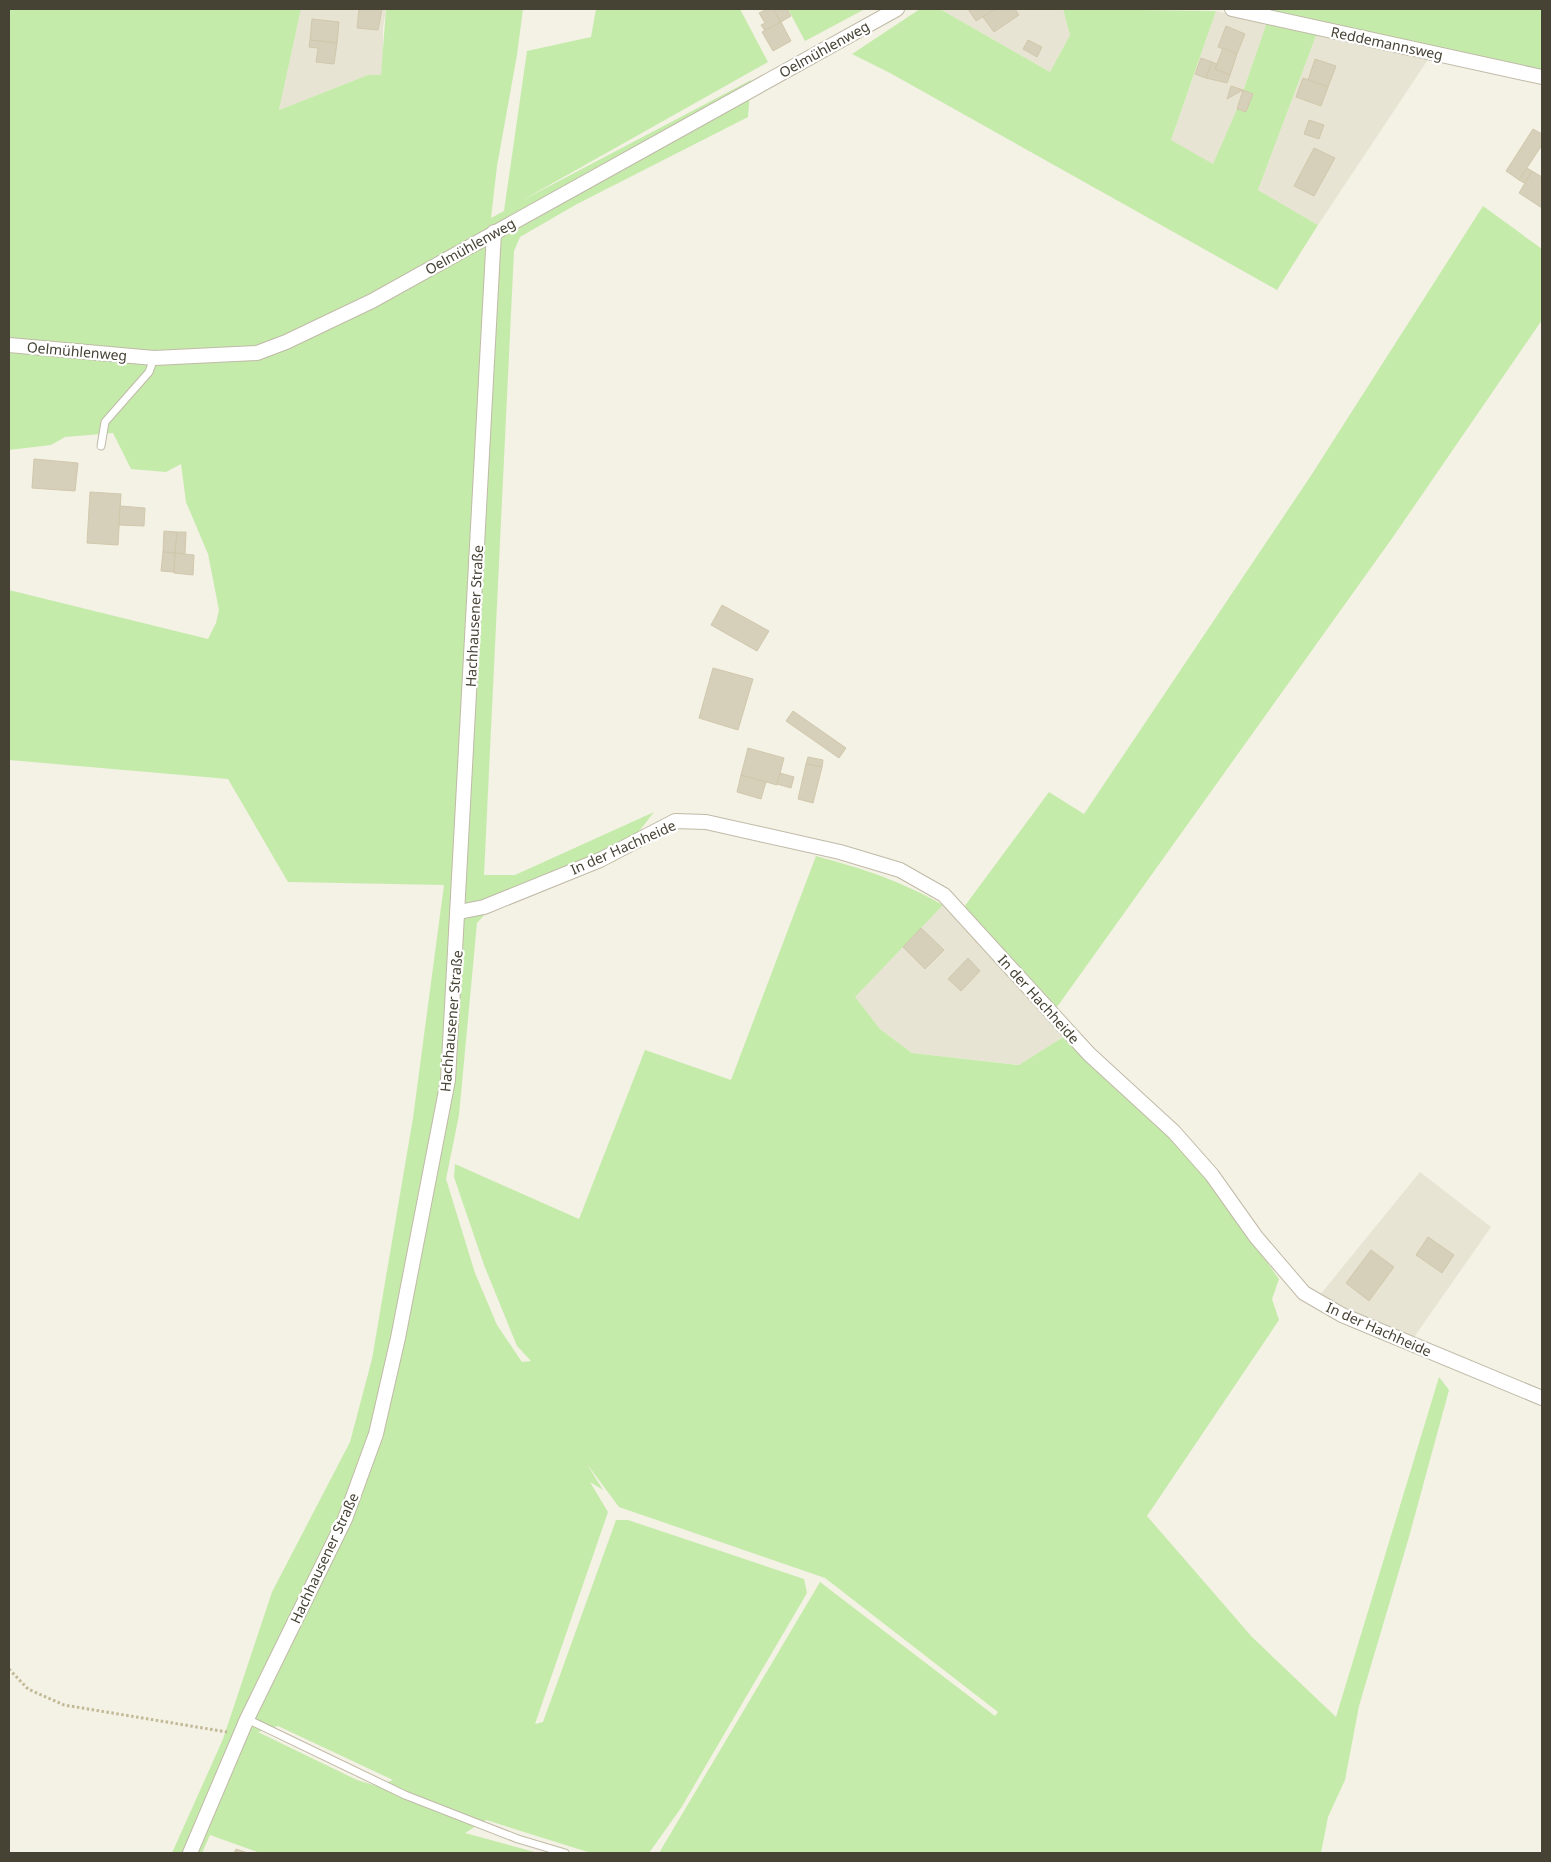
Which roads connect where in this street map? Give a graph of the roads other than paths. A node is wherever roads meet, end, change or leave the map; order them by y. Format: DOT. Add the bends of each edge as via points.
graph roads {
  1 [pos="897,9"];
  2 [pos="1232,9"];
  3 [pos="1542,77"];
  4 [pos="494,232"];
  5 [pos="9,345"];
  6 [pos="154,358"];
  7 [pos="101,446"];
  8 [pos="459,912"];
  9 [pos="1542,1398"];
  10 [pos="247,1719"];
  11 [pos="190,1853"];
  12 [pos="565,1853"];
  1 -- 4 [label="street, Oelmühlenweg"];
  2 -- 3 [label="street, Reddemannsweg"];
  4 -- 6 [label="street, Oelmühlenweg" via="372,301 286,342 256,353"];
  4 -- 8 [label="street, Hachhausener Straße"];
  5 -- 6 [label="street, Oelmühlenweg"];
  6 -- 7 [label="lane" via="150,372 105,422"];
  8 -- 9 [label="street, In der Hachheide" via="484,906 600,860 675,821 706,822 840,852 900,870 944,895 1089,1054 1174,1132 1304,1293 1342,1315"];
  8 -- 10 [label="street, Hachhausener Straße" via="448,1080 376,1434 345,1519"];
  10 -- 11 [label="street, Hachhausener Straße"];
  10 -- 12 [label="lane" via="406,1795"];
}
